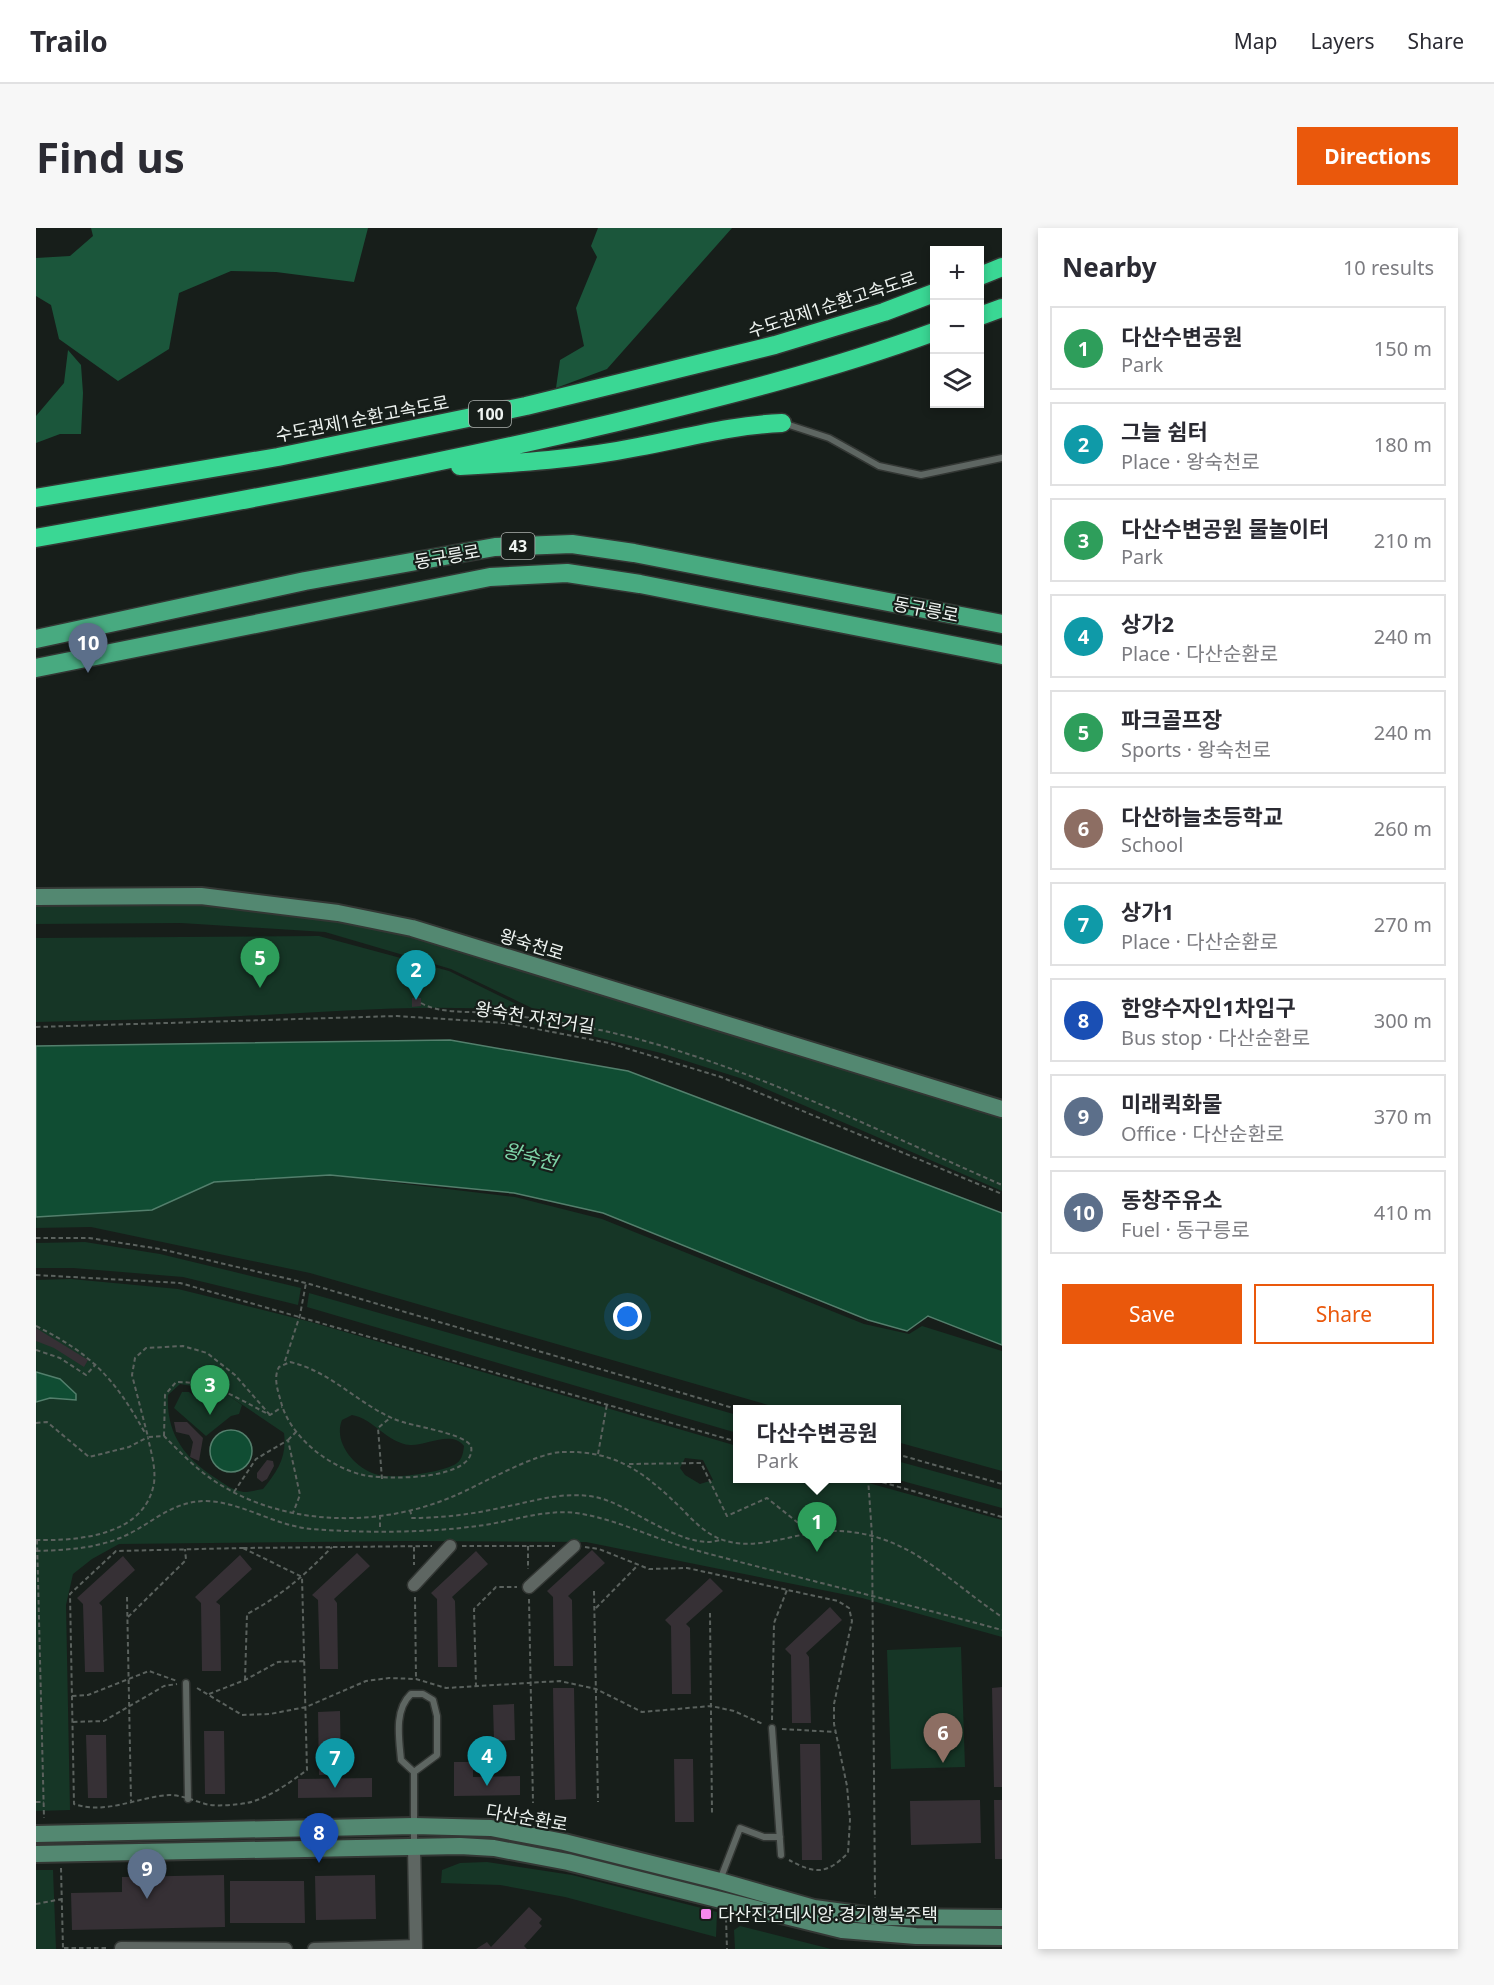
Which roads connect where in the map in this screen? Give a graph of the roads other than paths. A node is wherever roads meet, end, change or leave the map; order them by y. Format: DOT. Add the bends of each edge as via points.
graph roads {
  1 [pos="1002,267"];
  2 [pos="984,274"];
  3 [pos="930,295"];
  4 [pos="1002,308"];
  5 [pos="984,315"];
  6 [pos="930,333"];
  7 [pos="782,423"];
  8 [pos="1002,458"];
  9 [pos="398,470"];
  10 [pos="36,498"];
  11 [pos="36,538"];
  12 [pos="1002,624"];
  13 [pos="36,639"];
  14 [pos="1002,655"];
  15 [pos="36,668"];
  16 [pos="36,897"];
  17 [pos="1002,1110"];
  18 [pos="450,1546"];
  19 [pos="574,1546"];
  20 [pos="414,1586"];
  21 [pos="529,1587"];
  22 [pos="186,1683"];
  23 [pos="772,1728"];
  24 [pos="414,1772"];
  25 [pos="188,1799"];
  26 [pos="414,1826"];
  27 [pos="36,1834"];
  28 [pos="780,1837"];
  29 [pos="414,1848"];
  30 [pos="36,1854"];
  31 [pos="781,1855"];
  32 [pos="720,1881"];
  33 [pos="1002,1918"];
  34 [pos="1002,1937"];
  35 [pos="121,1948"];
  36 [pos="159,1948"];
  37 [pos="416,1948"];
  38 [pos="286,1949"];
  39 [pos="314,1949"];
  1 -- 2 [label="highway"];
  3 -- 10 [label="highway, 수도권제1순환고속도로 / 100" via="775,345 526,406 278,457"];
  4 -- 5 [label="highway"];
  6 -- 9 [label="highway, 100" via="763,387"];
  7 -- 8 [label="lane" via="830,438 879,466 921,475"];
  7 -- 9 [label="highway" via="730,427 636,448 522,463"];
  9 -- 11 [label="highway, 100"];
  12 -- 13 [label="main road, 동구릉로 / 43" via="572,544 495,547 305,581"];
  14 -- 15 [label="main road, 동구릉로 / 43" via="567,573 490,577"];
  16 -- 17 [label="street, 왕숙천로" via="201,896 338,913 411,928"];
  18 -- 20 [label="street"];
  19 -- 21 [label="street"];
  22 -- 25 [label="lane"];
  23 -- 28 [label="lane"];
  24 -- 24 [label="lane" via="437,1755 437,1716 433,1700 423,1694 411,1694 403,1701 398,1728 400,1760"];
  24 -- 26 [label="lane"];
  26 -- 27 [label="street, 다산순환로"];
  26 -- 29 [label="lane"];
  26 -- 32 [label="street, 다산순환로" via="519,1832"];
  28 -- 31 [label="lane"];
  28 -- 32 [label="lane" via="764,1837 740,1828"];
  29 -- 30 [label="street, 다산순환로"];
  29 -- 34 [label="street, 다산순환로" via="460,1846 532,1854 842,1930"];
  29 -- 37 [label="street"];
  32 -- 33 [label="street, 다산순환로" via="814,1908 854,1915"];
  35 -- 36 [label="street"];
  36 -- 38 [label="street"];
  37 -- 39 [label="street"];
}
